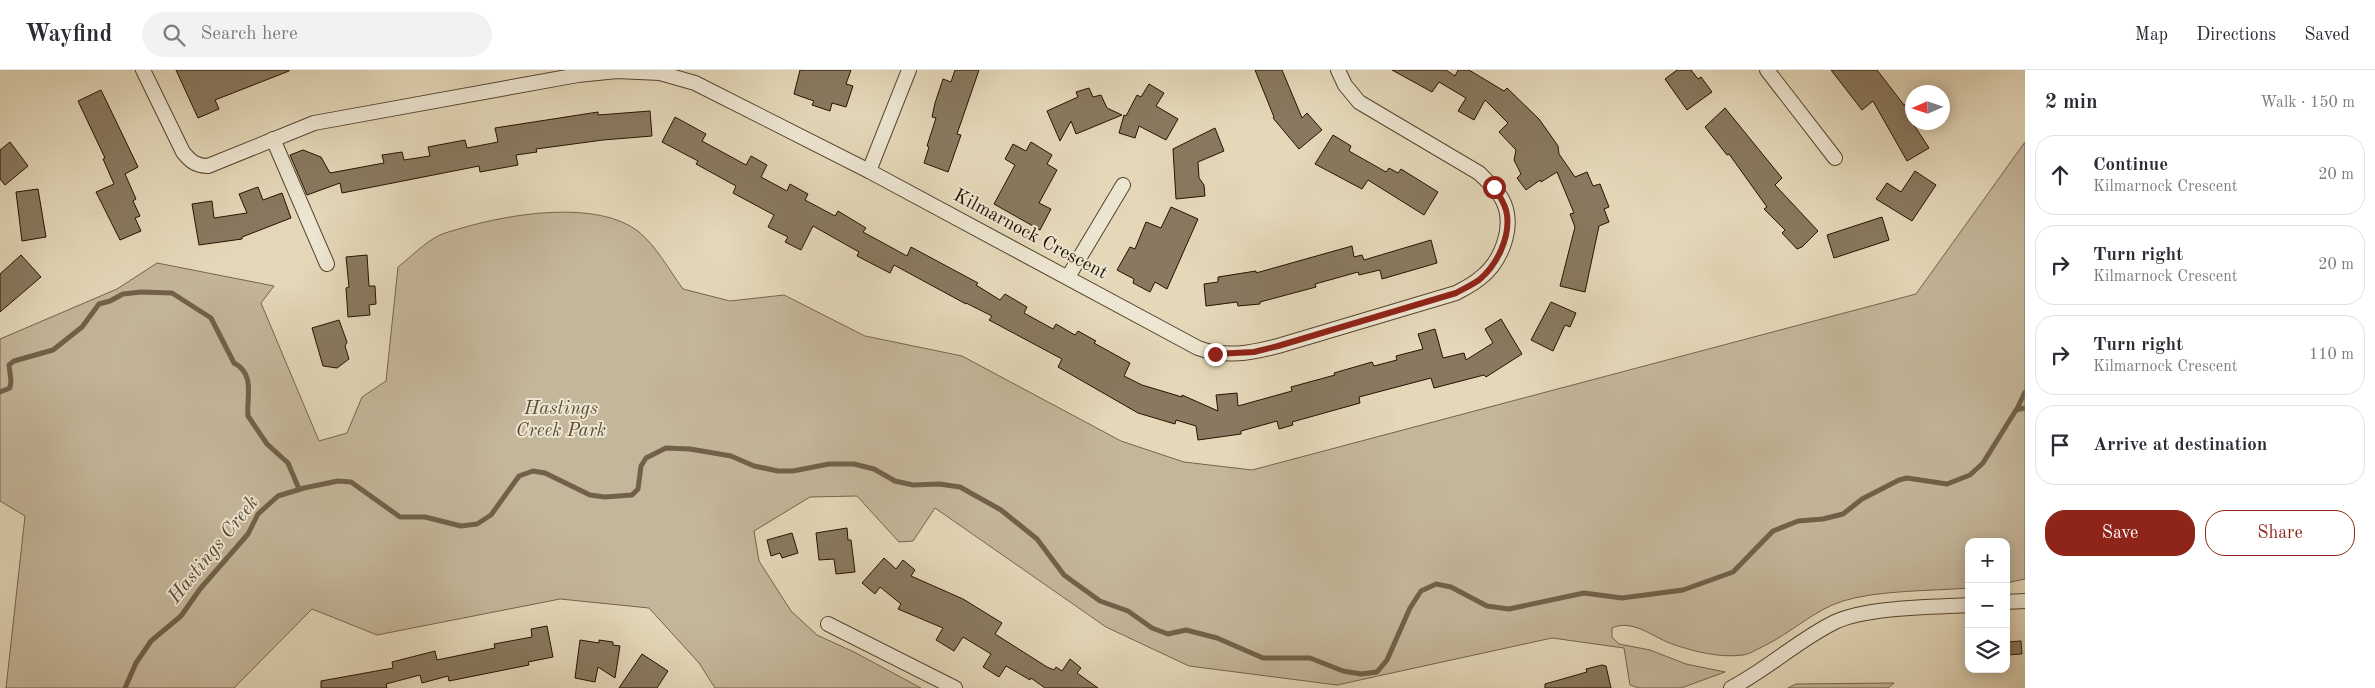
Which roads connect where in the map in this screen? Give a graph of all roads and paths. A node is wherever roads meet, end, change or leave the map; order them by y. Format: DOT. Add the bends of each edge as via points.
graph roads {
  1 [pos="143,70"];
  2 [pos="909,70"];
  3 [pos="1338,70"];
  4 [pos="1767,70"];
  5 [pos="273,139"];
  6 [pos="1835,158"];
  7 [pos="869,171"];
  8 [pos="1123,186"];
  9 [pos="328,264"];
  10 [pos="1068,277"];
  11 [pos="2025,600"];
  12 [pos="2010,602"];
  13 [pos="1965,605"];
  14 [pos="828,624"];
  15 [pos="955,688"];
  16 [pos="1731,688"];
  1 -- 5 [label="street, Kilmarnock Crescent" via="182,152 191,162 208,166"];
  2 -- 7 [label="street"];
  3 -- 10 [label="street, Kilmarnock Crescent" via="1359,102 1479,172 1494,187 1507,213 1508,225 1503,246 1480,279 1456,293 1278,346 1254,352 1215,354 1198,348"];
  4 -- 6 [label="street"];
  5 -- 7 [label="street, Kilmarnock Crescent" via="314,123 385,108 617,71 660,74 695,83"];
  5 -- 9 [label="street"];
  7 -- 10 [label="street, Kilmarnock Crescent"];
  8 -- 10 [label="street"];
  11 -- 12 [label="street"];
  13 -- 16 [label="street" via="1911,608 1837,621"];
  14 -- 15 [label="street"];
}
